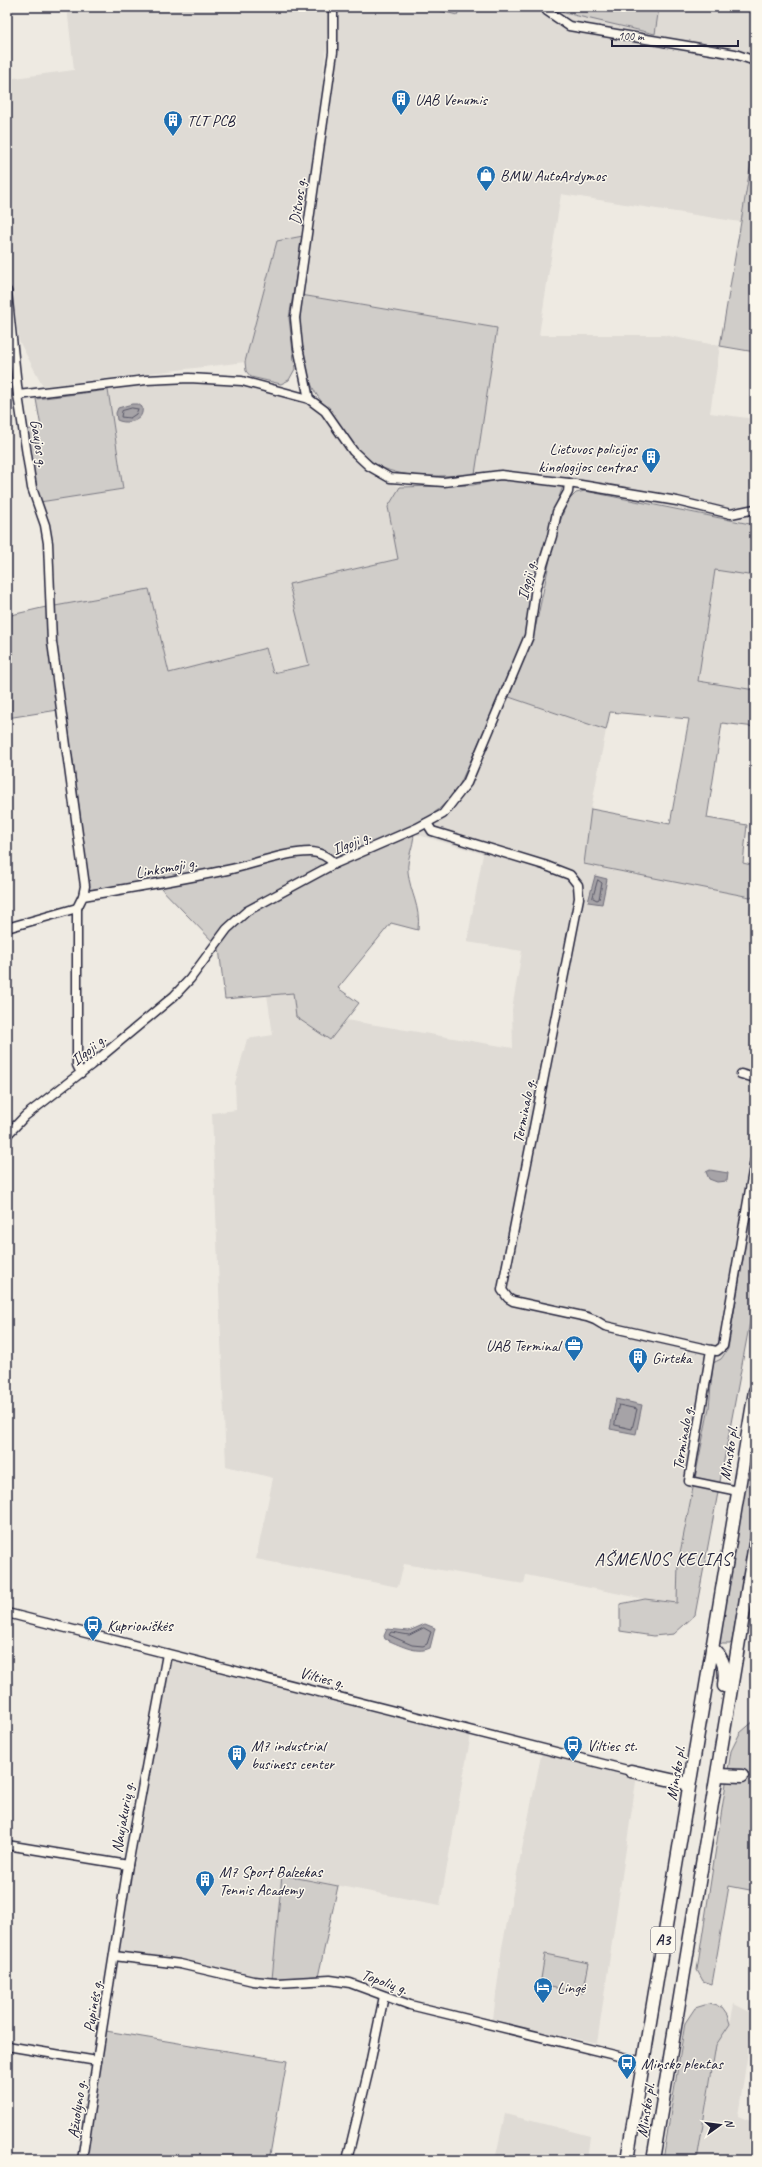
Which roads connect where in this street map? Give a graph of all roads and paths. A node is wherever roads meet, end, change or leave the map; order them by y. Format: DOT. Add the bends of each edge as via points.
graph roads {
  1 [pos="333,7"];
  2 [pos="547,10"];
  3 [pos="755,61"];
  4 [pos="7,291"];
  5 [pos="8,317"];
  6 [pos="18,395"];
  7 [pos="309,399"];
  8 [pos="569,483"];
  9 [pos="755,509"];
  10 [pos="427,823"];
  11 [pos="334,864"];
  12 [pos="83,896"];
  13 [pos="77,908"];
  14 [pos="7,928"];
  15 [pos="80,1073"];
  16 [pos="741,1074"];
  17 [pos="755,1078"];
  18 [pos="7,1135"];
  19 [pos="755,1160"];
  20 [pos="711,1350"];
  21 [pos="755,1391"];
  22 [pos="738,1491"];
  23 [pos="755,1544"];
  24 [pos="7,1613"];
  25 [pos="712,1648"];
  26 [pos="167,1654"];
  27 [pos="721,1751"];
  28 [pos="631,1771"];
  29 [pos="718,1775"];
  30 [pos="742,1776"];
  31 [pos="689,1784"];
  32 [pos="7,1845"];
  33 [pos="128,1864"];
  34 [pos="114,1956"];
  35 [pos="384,1996"];
  36 [pos="7,2046"];
  37 [pos="97,2061"];
  38 [pos="644,2062"];
  39 [pos="630,2147"];
  40 [pos="82,2160"];
  41 [pos="347,2160"];
  42 [pos="627,2160"];
  43 [pos="632,2160"];
  44 [pos="653,2160"];
  1 -- 7 [label="street, Ditvos g." via="333,52 295,318"];
  2 -- 3 [label="street" via="569,26 735,54"];
  4 -- 5 [label="street, Gaujos g."];
  5 -- 6 [label="street, Gaujos g."];
  6 -- 7 [label="street" via="146,380 189,378 242,381"];
  6 -- 12 [label="street, Gaujos g." via="32,488 45,525 48,543 52,642 84,886"];
  7 -- 8 [label="street" via="325,411 353,451 368,466 390,478 444,482 501,475"];
  8 -- 9 [label="street" via="677,501 731,514"];
  8 -- 10 [label="street, Ilgoji g." via="568,492 557,512 536,587 529,636 467,783 443,814"];
  10 -- 11 [label="street, Ilgoji g."];
  10 -- 20 [label="street, Terminalo g." via="432,831 570,875 578,885 579,898 504,1282 504,1293 514,1301 587,1317 605,1326"];
  11 -- 12 [label="street, Linksmoji g." via="326,856 311,852"];
  11 -- 15 [label="street, Ilgoji g." via="247,910 227,929 190,979 174,996"];
  12 -- 13 [label="street"];
  13 -- 14 [label="street"];
  13 -- 15 [label="street" via="77,1065"];
  15 -- 18 [label="street, Ilgoji g." via="25,1116"];
  16 -- 17 [label="street"];
  19 -- 20 [label="street" via="723,1346 717,1351"];
  20 -- 22 [label="street, Terminalo g." via="690,1481"];
  21 -- 22 [label="highway, Minsko pl. / A3"];
  22 -- 25 [label="highway, Minsko pl. / A3"];
  23 -- 27 [label="highway, Minsko pl. / A3"];
  24 -- 26 [label="street, Vilties g."];
  25 -- 27 [label="highway" via="721,1656 726,1674 719,1719"];
  25 -- 31 [label="highway, Minsko pl. / A3"];
  26 -- 28 [label="street, Vilties g."];
  26 -- 33 [label="street, Naujakurių g."];
  27 -- 29 [label="highway, Minsko pl. / A3"];
  28 -- 31 [label="highway"];
  29 -- 30 [label="highway"];
  29 -- 44 [label="highway, Minsko pl. / A3"];
  31 -- 38 [label="highway, Minsko pl. / A3"];
  32 -- 33 [label="street, Naujakurių g."];
  33 -- 34 [label="street, Pupinės g."];
  34 -- 35 [label="street, Topolių g." via="180,1964 253,1982 330,1980 350,1983"];
  34 -- 37 [label="street, Pupinės g."];
  35 -- 38 [label="street, Topolių g." via="410,2005"];
  35 -- 41 [label="street"];
  36 -- 37 [label="street"];
  37 -- 40 [label="street, Ąžuolyno g."];
  38 -- 39 [label="highway, Minsko pl. / A3"];
  39 -- 42 [label="highway, Minsko pl. / A3"];
  39 -- 43 [label="highway"];
}
